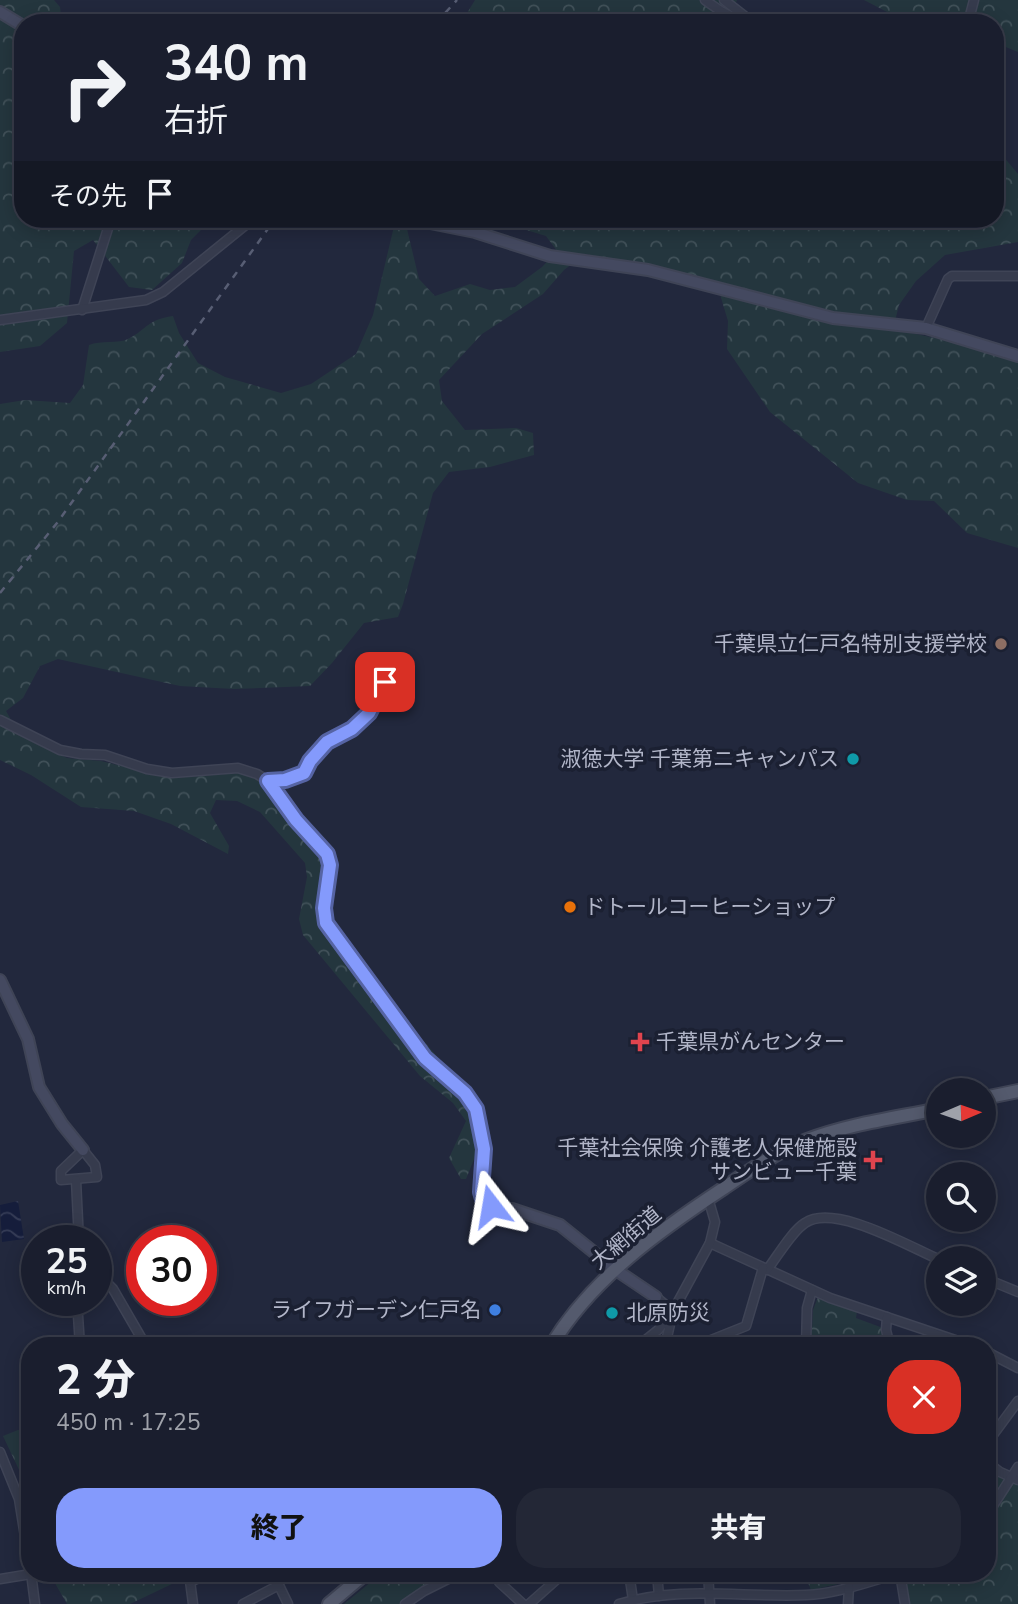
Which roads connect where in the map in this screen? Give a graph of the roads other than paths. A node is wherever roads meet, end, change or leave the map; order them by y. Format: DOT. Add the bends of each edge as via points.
graph roads {
  1 [pos="705,0"];
  2 [pos="724,0"];
  3 [pos="724,14"];
  4 [pos="744,14"];
  5 [pos="108,228"];
  6 [pos="242,228"];
  7 [pos="455,228"];
  8 [pos="1018,276"];
  9 [pos="82,310"];
  10 [pos="0,320"];
  11 [pos="926,328"];
  12 [pos="1018,356"];
  13 [pos="385,682"];
  14 [pos="0,720"];
  15 [pos="268,781"];
  16 [pos="1,979"];
  17 [pos="1018,1091"];
  18 [pos="996,1096"];
  19 [pos="926,1112"];
  20 [pos="83,1150"];
  21 [pos="76,1180"];
  22 [pos="708,1198"];
  23 [pos="512,1209"];
  24 [pos="78,1225"];
  25 [pos="709,1243"];
  26 [pos="926,1254"];
  27 [pos="765,1269"];
  28 [pos="616,1270"];
  29 [pos="996,1283"];
  30 [pos="112,1288"];
  31 [pos="812,1290"];
  32 [pos="1018,1292"];
  33 [pos="656,1297"];
  34 [pos="673,1311"];
  35 [pos="79,1316"];
  36 [pos="887,1317"];
  37 [pos="80,1337"];
  38 [pos="141,1337"];
  39 [pos="558,1337"];
  40 [pos="649,1337"];
  41 [pos="667,1337"];
  42 [pos="718,1337"];
  43 [pos="806,1337"];
  44 [pos="888,1337"];
  45 [pos="946,1337"];
  46 [pos="996,1356"];
  47 [pos="1018,1368"];
  48 [pos="1018,1401"];
  49 [pos="996,1431"];
  50 [pos="0,1452"];
  51 [pos="996,1467"];
  52 [pos="1018,1467"];
  53 [pos="1015,1479"];
  54 [pos="996,1503"];
  55 [pos="21,1512"];
  56 [pos="21,1575"];
  57 [pos="0,1578"];
  58 [pos="32,1582"];
  59 [pos="190,1582"];
  60 [pos="278,1582"];
  61 [pos="355,1582"];
  62 [pos="442,1582"];
  63 [pos="499,1582"];
  64 [pos="554,1582"];
  65 [pos="631,1582"];
  66 [pos="658,1582"];
  67 [pos="708,1582"];
  68 [pos="867,1582"];
  69 [pos="901,1582"];
  70 [pos="279,1585"];
  71 [pos="849,1587"];
  72 [pos="708,1594"];
  73 [pos="659,1596"];
  74 [pos="675,1599"];
  75 [pos="634,1600"];
  76 [pos="35,1604"];
  77 [pos="193,1604"];
  78 [pos="243,1604"];
  79 [pos="288,1604"];
  80 [pos="329,1604"];
  81 [pos="405,1604"];
  82 [pos="523,1604"];
  83 [pos="529,1604"];
  84 [pos="619,1604"];
  85 [pos="710,1604"];
  86 [pos="848,1604"];
  87 [pos="905,1604"];
  1 -- 3 [label="street"];
  2 -- 4 [label="street"];
  5 -- 9 [label="street"];
  6 -- 9 [label="street" via="163,292 146,300"];
  7 -- 11 [label="street" via="550,256 648,270 833,318"];
  8 -- 11 [label="street" via="952,276"];
  9 -- 10 [label="street"];
  11 -- 12 [label="street"];
  13 -- 15 [label="street" via="369,713 352,729 327,742 304,773"];
  14 -- 15 [label="street" via="60,750 104,755 172,773 238,768"];
  15 -- 23 [label="street" via="327,854 326,923 425,1058 465,1093 476,1109 484,1149 483,1199 491,1206"];
  16 -- 20 [label="street" via="28,1038 39,1087"];
  17 -- 18 [label="main road"];
  19 -- 22 [label="main road, 大網街道" via="808,1140 749,1170"];
  20 -- 21 [label="street" via="95,1165 97,1177"];
  20 -- 21 [label="street" via="61,1171 61,1180"];
  21 -- 24 [label="street"];
  22 -- 25 [label="street" via="715,1222"];
  22 -- 28 [label="main road, 大網街道"];
  23 -- 28 [label="street" via="559,1225"];
  25 -- 27 [label="street"];
  25 -- 34 [label="street"];
  26 -- 27 [label="street" via="851,1222 817,1217 803,1223"];
  27 -- 31 [label="street"];
  27 -- 42 [label="street" via="746,1326"];
  28 -- 33 [label="street"];
  28 -- 39 [label="main road, 大網街道" via="587,1298"];
  29 -- 32 [label="street"];
  30 -- 38 [label="street"];
  31 -- 36 [label="street"];
  31 -- 43 [label="street"];
  33 -- 34 [label="street"];
  34 -- 40 [label="street"];
  34 -- 41 [label="street"];
  35 -- 37 [label="street"];
  36 -- 44 [label="street"];
  36 -- 45 [label="street"];
  46 -- 47 [label="street"];
  48 -- 49 [label="street"];
  50 -- 55 [label="street"];
  51 -- 53 [label="street"];
  52 -- 53 [label="street"];
  53 -- 54 [label="street"];
  56 -- 57 [label="street"];
  58 -- 76 [label="street"];
  59 -- 77 [label="street"];
  60 -- 70 [label="street"];
  61 -- 80 [label="main road"];
  62 -- 81 [label="street"];
  63 -- 82 [label="street"];
  64 -- 83 [label="street"];
  65 -- 75 [label="street"];
  66 -- 73 [label="street"];
  67 -- 72 [label="street"];
  68 -- 71 [label="street"];
  69 -- 87 [label="street"];
  70 -- 78 [label="street"];
  70 -- 79 [label="street"];
  71 -- 72 [label="street" via="806,1595"];
  71 -- 86 [label="street"];
  72 -- 74 [label="street"];
  72 -- 85 [label="street"];
  73 -- 74 [label="street"];
  73 -- 75 [label="street"];
  75 -- 84 [label="street"];
}
